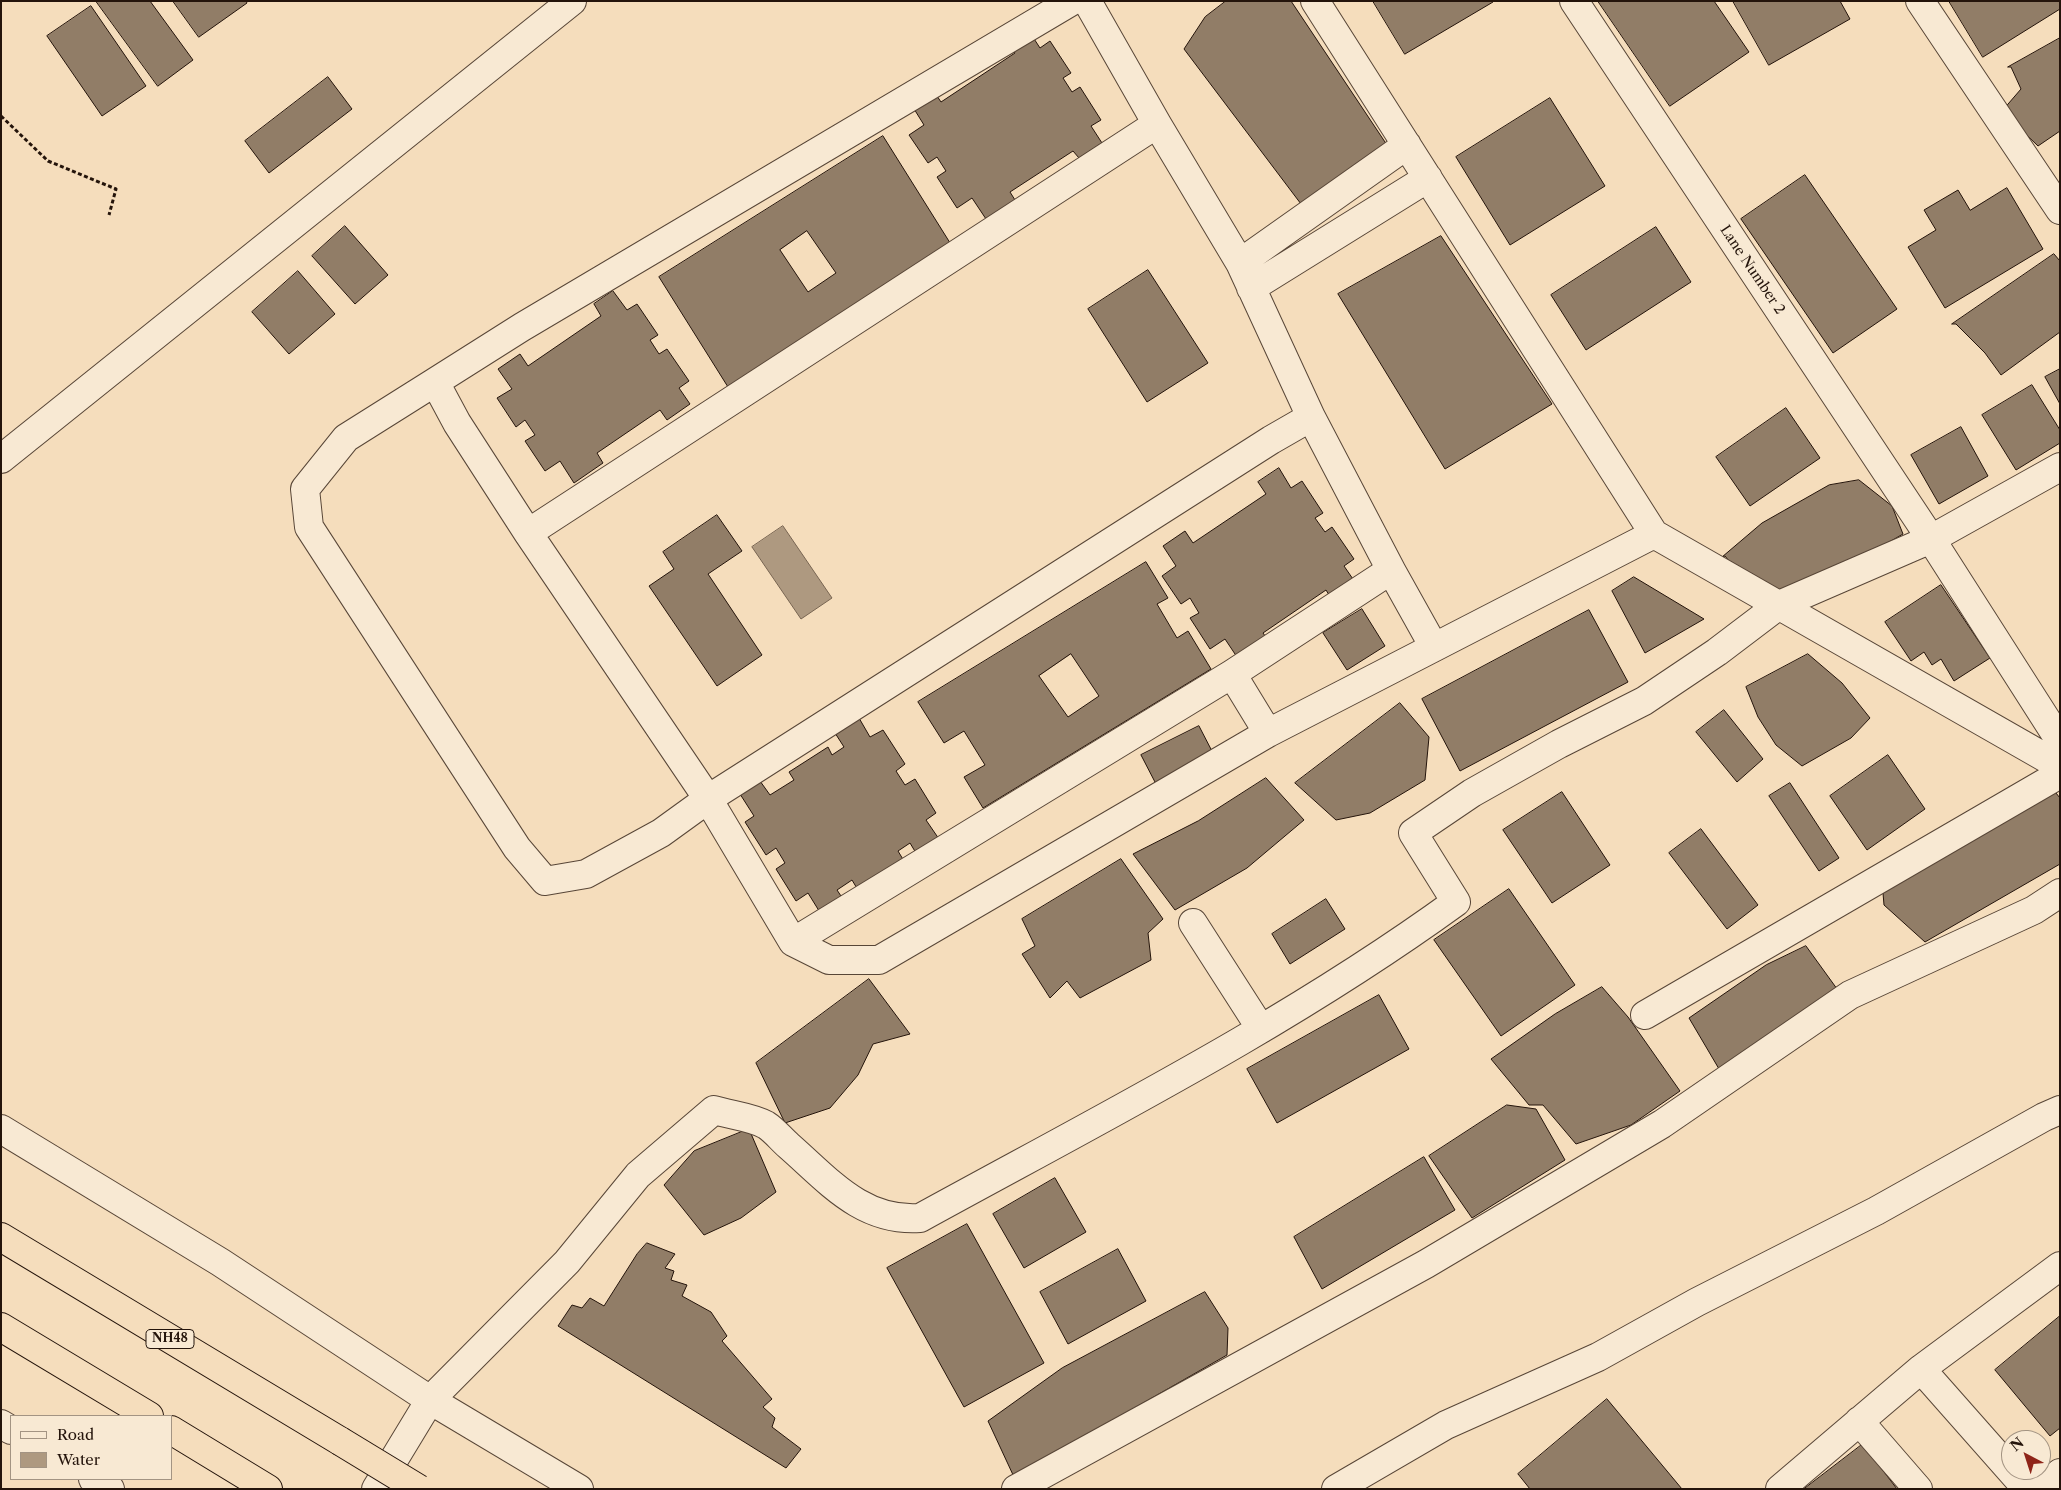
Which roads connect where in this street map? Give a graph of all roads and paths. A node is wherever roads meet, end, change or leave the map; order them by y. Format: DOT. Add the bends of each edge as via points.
graph roads {
  1 [pos="572,1"];
  2 [pos="1072,1"];
  3 [pos="1087,1"];
  4 [pos="1315,1"];
  5 [pos="1574,1"];
  6 [pos="1920,1"];
  7 [pos="1,116"];
  8 [pos="1157,124"];
  9 [pos="1407,145"];
  10 [pos="1428,178"];
  11 [pos="2060,210"];
  12 [pos="109,215"];
  13 [pos="1240,263"];
  14 [pos="1251,288"];
  15 [pos="435,382"];
  16 [pos="1311,417"];
  17 [pos="1,459"];
  18 [pos="2060,467"];
  19 [pos="528,533"];
  20 [pos="1654,534"];
  21 [pos="1931,540"];
  22 [pos="1391,570"];
  23 [pos="1779,605"];
  24 [pos="1434,647"];
  25 [pos="1232,674"];
  26 [pos="1268,733"];
  27 [pos="2060,741"];
  28 [pos="2060,766"];
  29 [pos="2060,774"];
  30 [pos="708,799"];
  31 [pos="2060,892"];
  32 [pos="1193,923"];
  33 [pos="793,942"];
  34 [pos="1645,1015"];
  35 [pos="1261,1029"];
  36 [pos="2060,1110"];
  37 [pos="1,1129"];
  38 [pos="1,1237"];
  39 [pos="2060,1266"];
  40 [pos="1,1327"];
  41 [pos="1921,1369"];
  42 [pos="430,1400"];
  43 [pos="147,1415"];
  44 [pos="1859,1421"];
  45 [pos="172,1431"];
  46 [pos="2060,1473"];
  47 [pos="95,1480"];
  48 [pos="110,1489"];
  49 [pos="268,1489"];
  50 [pos="376,1489"];
  51 [pos="419,1489"];
  52 [pos="579,1489"];
  53 [pos="1016,1489"];
  54 [pos="1336,1489"];
  55 [pos="1780,1489"];
  56 [pos="1918,1489"];
  57 [pos="2027,1489"];
  58 [pos="2041,1489"];
  1 -- 17 [label="street"];
  2 -- 15 [label="street"];
  3 -- 8 [label="street"];
  4 -- 9 [label="street"];
  5 -- 21 [label="street, Lane Number 2"];
  6 -- 11 [label="street"];
  7 -- 12 [label="path" via="48,161 116,189"];
  8 -- 13 [label="street"];
  8 -- 19 [label="street"];
  9 -- 10 [label="street"];
  9 -- 13 [label="street"];
  10 -- 14 [label="street"];
  10 -- 20 [label="street"];
  13 -- 14 [label="street"];
  14 -- 16 [label="street"];
  15 -- 19 [label="street" via="457,423"];
  15 -- 30 [label="street" via="346,438 305,489 309,527 517,848 545,881 586,874 661,833"];
  16 -- 22 [label="street"];
  16 -- 30 [label="street"];
  18 -- 21 [label="street"];
  19 -- 30 [label="street"];
  20 -- 23 [label="street"];
  20 -- 24 [label="street"];
  21 -- 23 [label="street"];
  21 -- 27 [label="street, Lane Number 2"];
  22 -- 24 [label="street"];
  22 -- 25 [label="street"];
  23 -- 28 [label="street"];
  23 -- 35 [label="street" via="1644,701 1558,744 1472,793 1413,833 1456,902 1390,950"];
  24 -- 26 [label="street"];
  25 -- 26 [label="street"];
  25 -- 33 [label="street"];
  26 -- 33 [label="street" via="879,960 829,960"];
  29 -- 34 [label="street"];
  30 -- 33 [label="street"];
  31 -- 53 [label="street" via="2034,910 1850,995 1662,1124 1426,1264"];
  32 -- 35 [label="street"];
  35 -- 42 [label="street" via="920,1218 883,1216 861,1207 765,1125 714,1110 638,1175 567,1262"];
  36 -- 54 [label="street" via="1876,1211 1598,1356 1446,1424"];
  37 -- 42 [label="street" via="220,1262"];
  38 -- 51 [label="highway, NH48, bridge"];
  39 -- 41 [label="street"];
  40 -- 43 [label="highway"];
  41 -- 44 [label="street"];
  41 -- 57 [label="street"];
  42 -- 50 [label="street"];
  42 -- 52 [label="street"];
  44 -- 55 [label="street"];
  44 -- 56 [label="street"];
  45 -- 49 [label="highway"];
  46 -- 58 [label="street"];
  47 -- 48 [label="street"];
}
